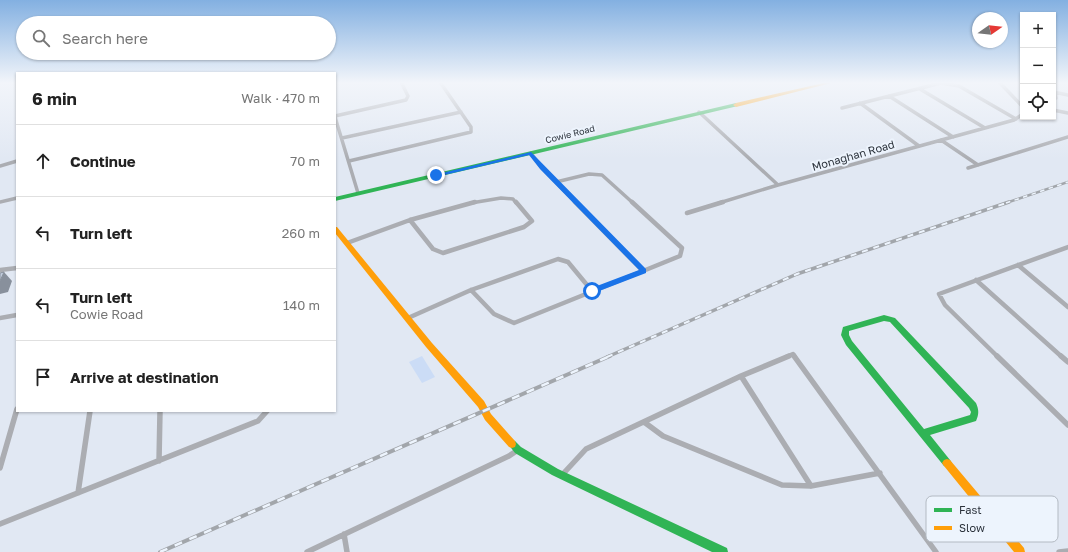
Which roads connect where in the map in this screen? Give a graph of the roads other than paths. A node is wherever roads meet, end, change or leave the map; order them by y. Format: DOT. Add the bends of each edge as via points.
graph roads {
  1 [pos="374,108"];
  2 [pos="458,108"];
  3 [pos="718,108"];
  4 [pos="865,108"];
  5 [pos="907,108"];
  6 [pos="951,108"];
  7 [pos="997,108"];
  8 [pos="1056,111"];
  9 [pos="461,112"];
  10 [pos="699,112"];
  11 [pos="1068,113"];
  12 [pos="1020,116"];
  13 [pos="336,117"];
  14 [pos="1016,119"];
  15 [pos="336,120"];
  16 [pos="985,128"];
  17 [pos="953,137"];
  18 [pos="1068,137"];
  19 [pos="342,138"];
  20 [pos="941,140"];
  21 [pos="919,146"];
  22 [pos="531,153"];
  23 [pos="349,161"];
  24 [pos="16,162"];
  25 [pos="978,165"];
  26 [pos="0,166"];
  27 [pos="968,168"];
  28 [pos="556,182"];
  29 [pos="778,185"];
  30 [pos="358,193"];
  31 [pos="16,198"];
  32 [pos="336,199"];
  33 [pos="0,202"];
  34 [pos="687,213"];
  35 [pos="410,220"];
  36 [pos="336,231"];
  37 [pos="347,243"];
  38 [pos="1068,247"];
  39 [pos="1018,265"];
  40 [pos="16,268"];
  41 [pos="0,270"];
  42 [pos="644,271"];
  43 [pos="976,280"];
  44 [pos="470,290"];
  45 [pos="592,291"];
  46 [pos="1068,307"];
  47 [pos="16,315"];
  48 [pos="0,318"];
  49 [pos="408,318"];
  50 [pos="1068,362"];
  51 [pos="741,376"];
  52 [pos="16,412"];
  53 [pos="90,412"];
  54 [pos="160,412"];
  55 [pos="266,412"];
  56 [pos="644,422"];
  57 [pos="1068,425"];
  58 [pos="923,433"];
  59 [pos="518,450"];
  60 [pos="159,461"];
  61 [pos="0,465"];
  62 [pos="880,473"];
  63 [pos="562,475"];
  64 [pos="811,486"];
  65 [pos="78,493"];
  66 [pos="974,496"];
  67 [pos="0,524"];
  68 [pos="344,534"];
  69 [pos="926,538"];
  70 [pos="929,542"];
  71 [pos="1012,542"];
  72 [pos="1068,551"];
  73 [pos="307,552"];
  74 [pos="347,552"];
  75 [pos="723,552"];
  76 [pos="936,552"];
  77 [pos="1020,552"];
  78 [pos="1059,552"];
  1 -- 13 [label="street"];
  2 -- 9 [label="street"];
  3 -- 10 [label="street, Cowie Road"];
  4 -- 21 [label="street"];
  5 -- 17 [label="street"];
  6 -- 16 [label="street"];
  7 -- 14 [label="street"];
  8 -- 11 [label="street"];
  9 -- 19 [label="street"];
  9 -- 23 [label="street" via="472,132"];
  10 -- 22 [label="street, Cowie Road"];
  10 -- 29 [label="street"];
  12 -- 14 [label="street, Monaghan Road"];
  14 -- 16 [label="street, Monaghan Road"];
  15 -- 19 [label="street"];
  16 -- 17 [label="street, Monaghan Road"];
  17 -- 20 [label="street, Monaghan Road"];
  18 -- 25 [label="street"];
  19 -- 23 [label="street"];
  20 -- 21 [label="street, Monaghan Road"];
  20 -- 25 [label="street"];
  21 -- 29 [label="street, Monaghan Road"];
  22 -- 28 [label="street"];
  22 -- 30 [label="street, Cowie Road"];
  23 -- 30 [label="street"];
  24 -- 26 [label="street"];
  25 -- 27 [label="street"];
  28 -- 42 [label="street"];
  28 -- 42 [label="street" via="589,174 602,175 682,248 680,256"];
  29 -- 34 [label="street, Monaghan Road"];
  30 -- 32 [label="street, Cowie Road"];
  31 -- 33 [label="street"];
  35 -- 35 [label="street" via="505,196 518,202 532,221 524,227 443,253 433,249"];
  35 -- 37 [label="street" via="376,230"];
  36 -- 37 [label="street"];
  37 -- 49 [label="street"];
  38 -- 39 [label="street"];
  39 -- 43 [label="street"];
  39 -- 46 [label="street"];
  40 -- 41 [label="street"];
  42 -- 45 [label="street"];
  43 -- 50 [label="street"];
  43 -- 57 [label="street" via="939,296"];
  44 -- 45 [label="street" via="494,314 514,323"];
  44 -- 45 [label="street" via="558,259 568,262"];
  44 -- 49 [label="street"];
  47 -- 48 [label="street"];
  49 -- 59 [label="street"];
  51 -- 56 [label="street"];
  51 -- 62 [label="street" via="792,354"];
  51 -- 64 [label="street"];
  52 -- 61 [label="street"];
  53 -- 65 [label="street"];
  54 -- 60 [label="street"];
  55 -- 60 [label="street" via="258,421"];
  56 -- 63 [label="street" via="586,449"];
  56 -- 64 [label="street" via="663,436 782,485"];
  58 -- 58 [label="street" via="849,342 845,335 846,329 884,318 892,320 974,409 973,418"];
  58 -- 66 [label="street"];
  59 -- 63 [label="street"];
  59 -- 68 [label="street"];
  60 -- 65 [label="street"];
  62 -- 64 [label="street"];
  62 -- 69 [label="street"];
  63 -- 75 [label="street"];
  65 -- 67 [label="street"];
  68 -- 73 [label="street"];
  68 -- 74 [label="street"];
  70 -- 76 [label="street"];
  71 -- 77 [label="street"];
  72 -- 78 [label="street"];
}
